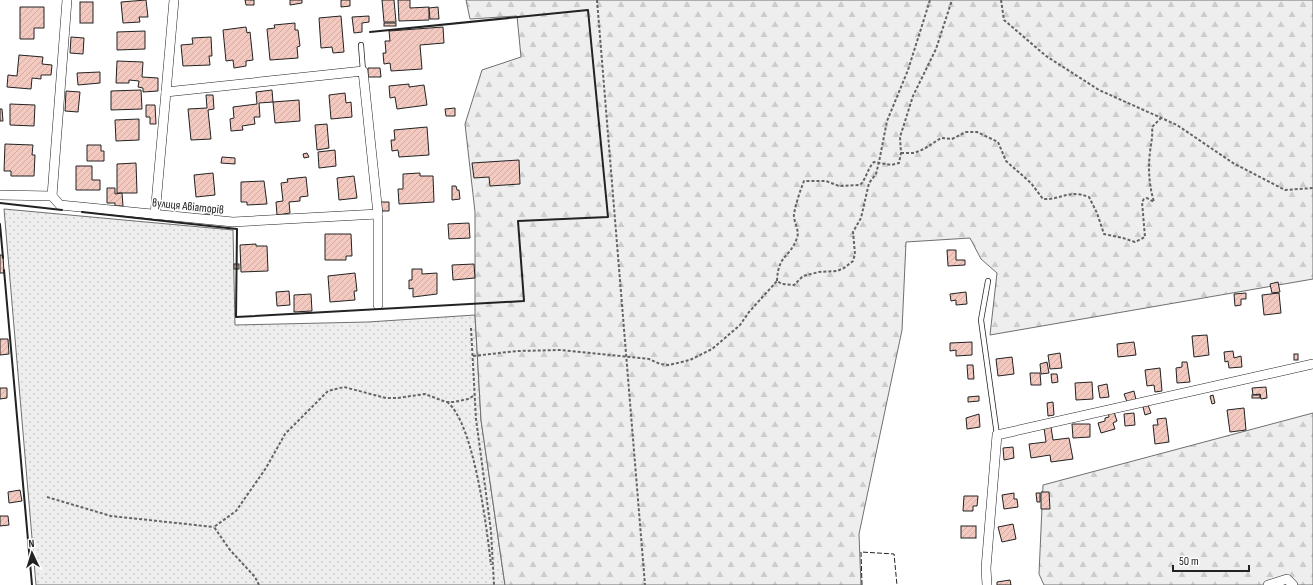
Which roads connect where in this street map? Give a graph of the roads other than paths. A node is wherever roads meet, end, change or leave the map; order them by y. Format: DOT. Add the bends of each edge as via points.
graph roads {
  1 [pos="67,0"];
  2 [pos="174,0"];
  3 [pos="361,45"];
  4 [pos="363,71"];
  5 [pos="166,92"];
  6 [pos="0,195"];
  7 [pos="52,196"];
  8 [pos="378,214"];
  9 [pos="155,215"];
  10 [pos="988,281"];
  11 [pos="378,306"];
  12 [pos="1313,364"];
  13 [pos="996,435"];
  14 [pos="987,585"];
  15 [pos="1268,585"];
  16 [pos="1293,585"];
  1 -- 7 [label="street"];
  2 -- 5 [label="street"];
  3 -- 4 [label="lane"];
  4 -- 5 [label="street"];
  4 -- 8 [label="street"];
  5 -- 9 [label="street"];
  6 -- 7 [label="street"];
  7 -- 9 [label="street, вулиця Авіаторів" via="60,205"];
  8 -- 9 [label="street, вулиця Авіаторів" via="233,222"];
  8 -- 11 [label="street"];
  10 -- 13 [label="lane" via="981,320"];
  12 -- 13 [label="street"];
  13 -- 14 [label="street" via="986,568"];
  15 -- 16 [label="street" via="1287,579"];
}
